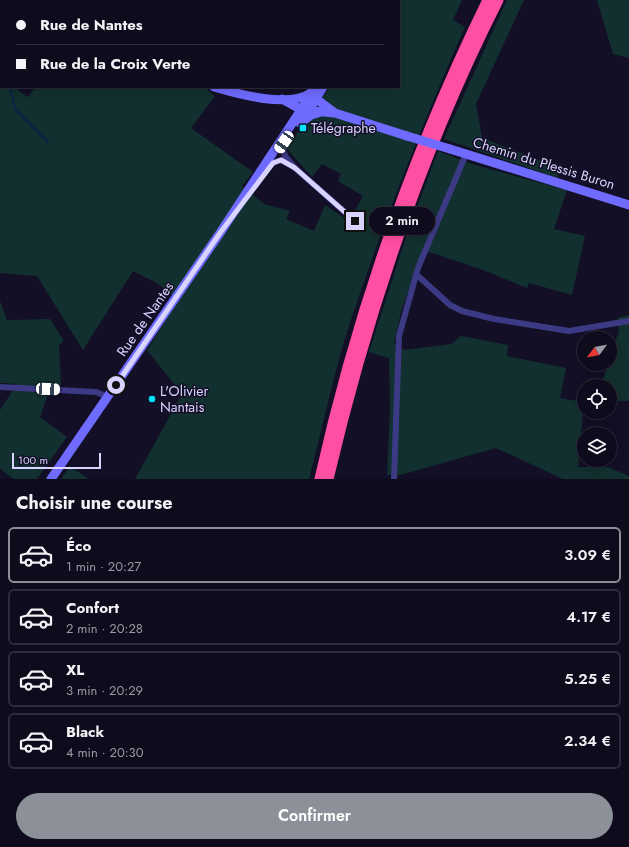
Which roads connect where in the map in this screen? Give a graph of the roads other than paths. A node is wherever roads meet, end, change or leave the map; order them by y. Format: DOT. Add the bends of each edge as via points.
graph roads {
  1 [pos="488,0"];
  2 [pos="498,0"];
  3 [pos="217,88"];
  4 [pos="313,99"];
  5 [pos="293,101"];
  6 [pos="325,110"];
  7 [pos="296,122"];
  8 [pos="466,154"];
  9 [pos="280,155"];
  10 [pos="629,205"];
  11 [pos="355,221"];
  12 [pos="417,275"];
  13 [pos="629,321"];
  14 [pos="0,387"];
  15 [pos="108,397"];
  16 [pos="51,479"];
  17 [pos="320,479"];
  18 [pos="328,479"];
  19 [pos="394,479"];
  1 -- 17 [label="highway" via="429,127 395,216 357,336"];
  2 -- 18 [label="highway" via="445,114 403,220 361,350"];
  3 -- 5 [label="main road" via="248,97"];
  4 -- 5 [label="main road"];
  4 -- 5 [label="main road"];
  4 -- 6 [label="main road"];
  4 -- 6 [label="main road"];
  4 -- 7 [label="main road"];
  4 -- 9 [label="main road"];
  5 -- 7 [label="main road"];
  6 -- 7 [label="main road"];
  6 -- 8 [label="main road, Chemin du Plessis Buron, bridge"];
  7 -- 9 [label="main road, Rue de Nantes"];
  7 -- 9 [label="main road, Rue de Nantes"];
  8 -- 10 [label="main road, Chemin du Plessis Buron"];
  8 -- 12 [label="street"];
  9 -- 11 [label="street"];
  9 -- 15 [label="main road, Rue de Nantes" via="220,233"];
  12 -- 13 [label="street" via="450,305 462,312 494,319 569,332"];
  12 -- 19 [label="street" via="399,336"];
  14 -- 15 [label="street" via="96,392"];
  15 -- 16 [label="main road, Rue de Nantes"];
}
